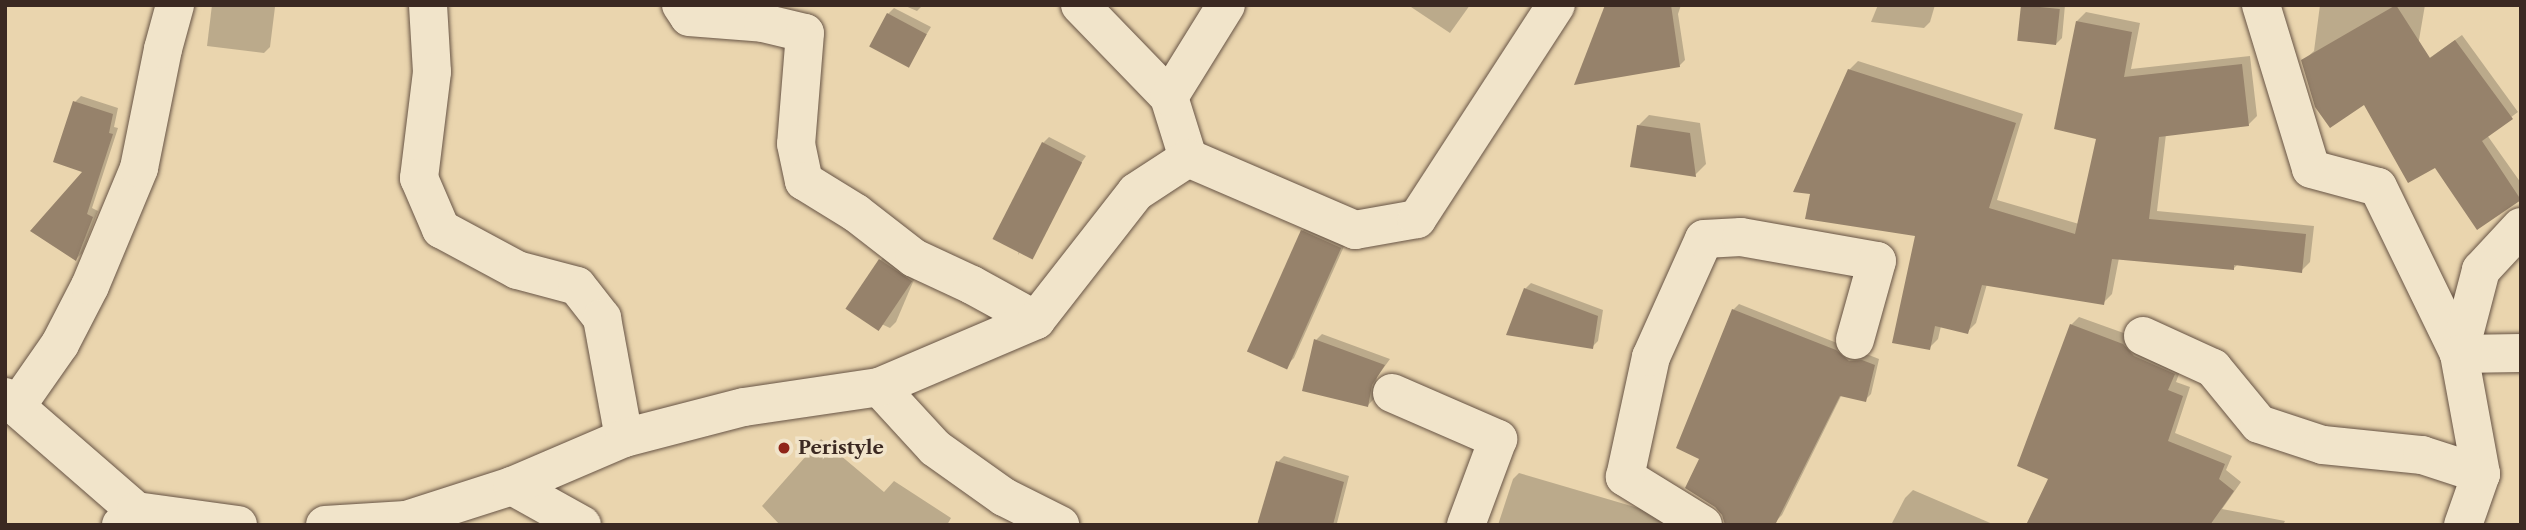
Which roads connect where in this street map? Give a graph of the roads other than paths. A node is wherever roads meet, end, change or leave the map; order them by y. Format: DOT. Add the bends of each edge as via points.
graph roads {
  1 [pos="175,5"];
  2 [pos="428,5"];
  3 [pos="681,5"];
  4 [pos="1080,5"];
  5 [pos="1226,5"];
  6 [pos="1556,5"];
  7 [pos="2261,5"];
  8 [pos="1169,97"];
  9 [pos="1188,158"];
  10 [pos="2521,227"];
  11 [pos="1036,320"];
  12 [pos="2143,336"];
  13 [pos="1855,340"];
  14 [pos="2521,353"];
  15 [pos="2459,354"];
  16 [pos="879,387"];
  17 [pos="1392,393"];
  18 [pos="11,402"];
  19 [pos="624,438"];
  20 [pos="2481,474"];
  21 [pos="512,486"];
  22 [pos="129,518"];
  23 [pos="238,525"];
  24 [pos="325,525"];
  25 [pos="582,525"];
  26 [pos="1060,525"];
  27 [pos="1466,525"];
  28 [pos="1703,525"];
  29 [pos="2463,525"];
  1 -- 18 [label="street" via="139,168 60,344"];
  2 -- 19 [label="street" via="432,72 419,178 441,229 517,270 578,286 602,318"];
  3 -- 11 [label="street" via="689,17 763,23 805,33 796,144 804,181 856,213 914,258"];
  4 -- 8 [label="street"];
  5 -- 8 [label="street"];
  6 -- 9 [label="street" via="1417,219 1356,230"];
  7 -- 15 [label="street" via="2311,169 2378,187"];
  8 -- 9 [label="street"];
  9 -- 11 [label="street" via="1136,192"];
  10 -- 15 [label="street" via="2481,270"];
  11 -- 16 [label="street"];
  12 -- 20 [label="street" via="2213,368 2259,424 2323,445 2422,455"];
  13 -- 28 [label="street" via="1877,261 1741,237 1704,239 1651,357 1625,477"];
  14 -- 15 [label="street"];
  15 -- 20 [label="street"];
  16 -- 19 [label="street" via="744,407"];
  16 -- 26 [label="street" via="935,448 1004,497"];
  17 -- 27 [label="street" via="1498,439"];
  18 -- 22 [label="street"];
  19 -- 21 [label="street"];
  20 -- 29 [label="street"];
  21 -- 24 [label="street" via="406,520"];
  21 -- 25 [label="street"];
  22 -- 23 [label="street"];
}
